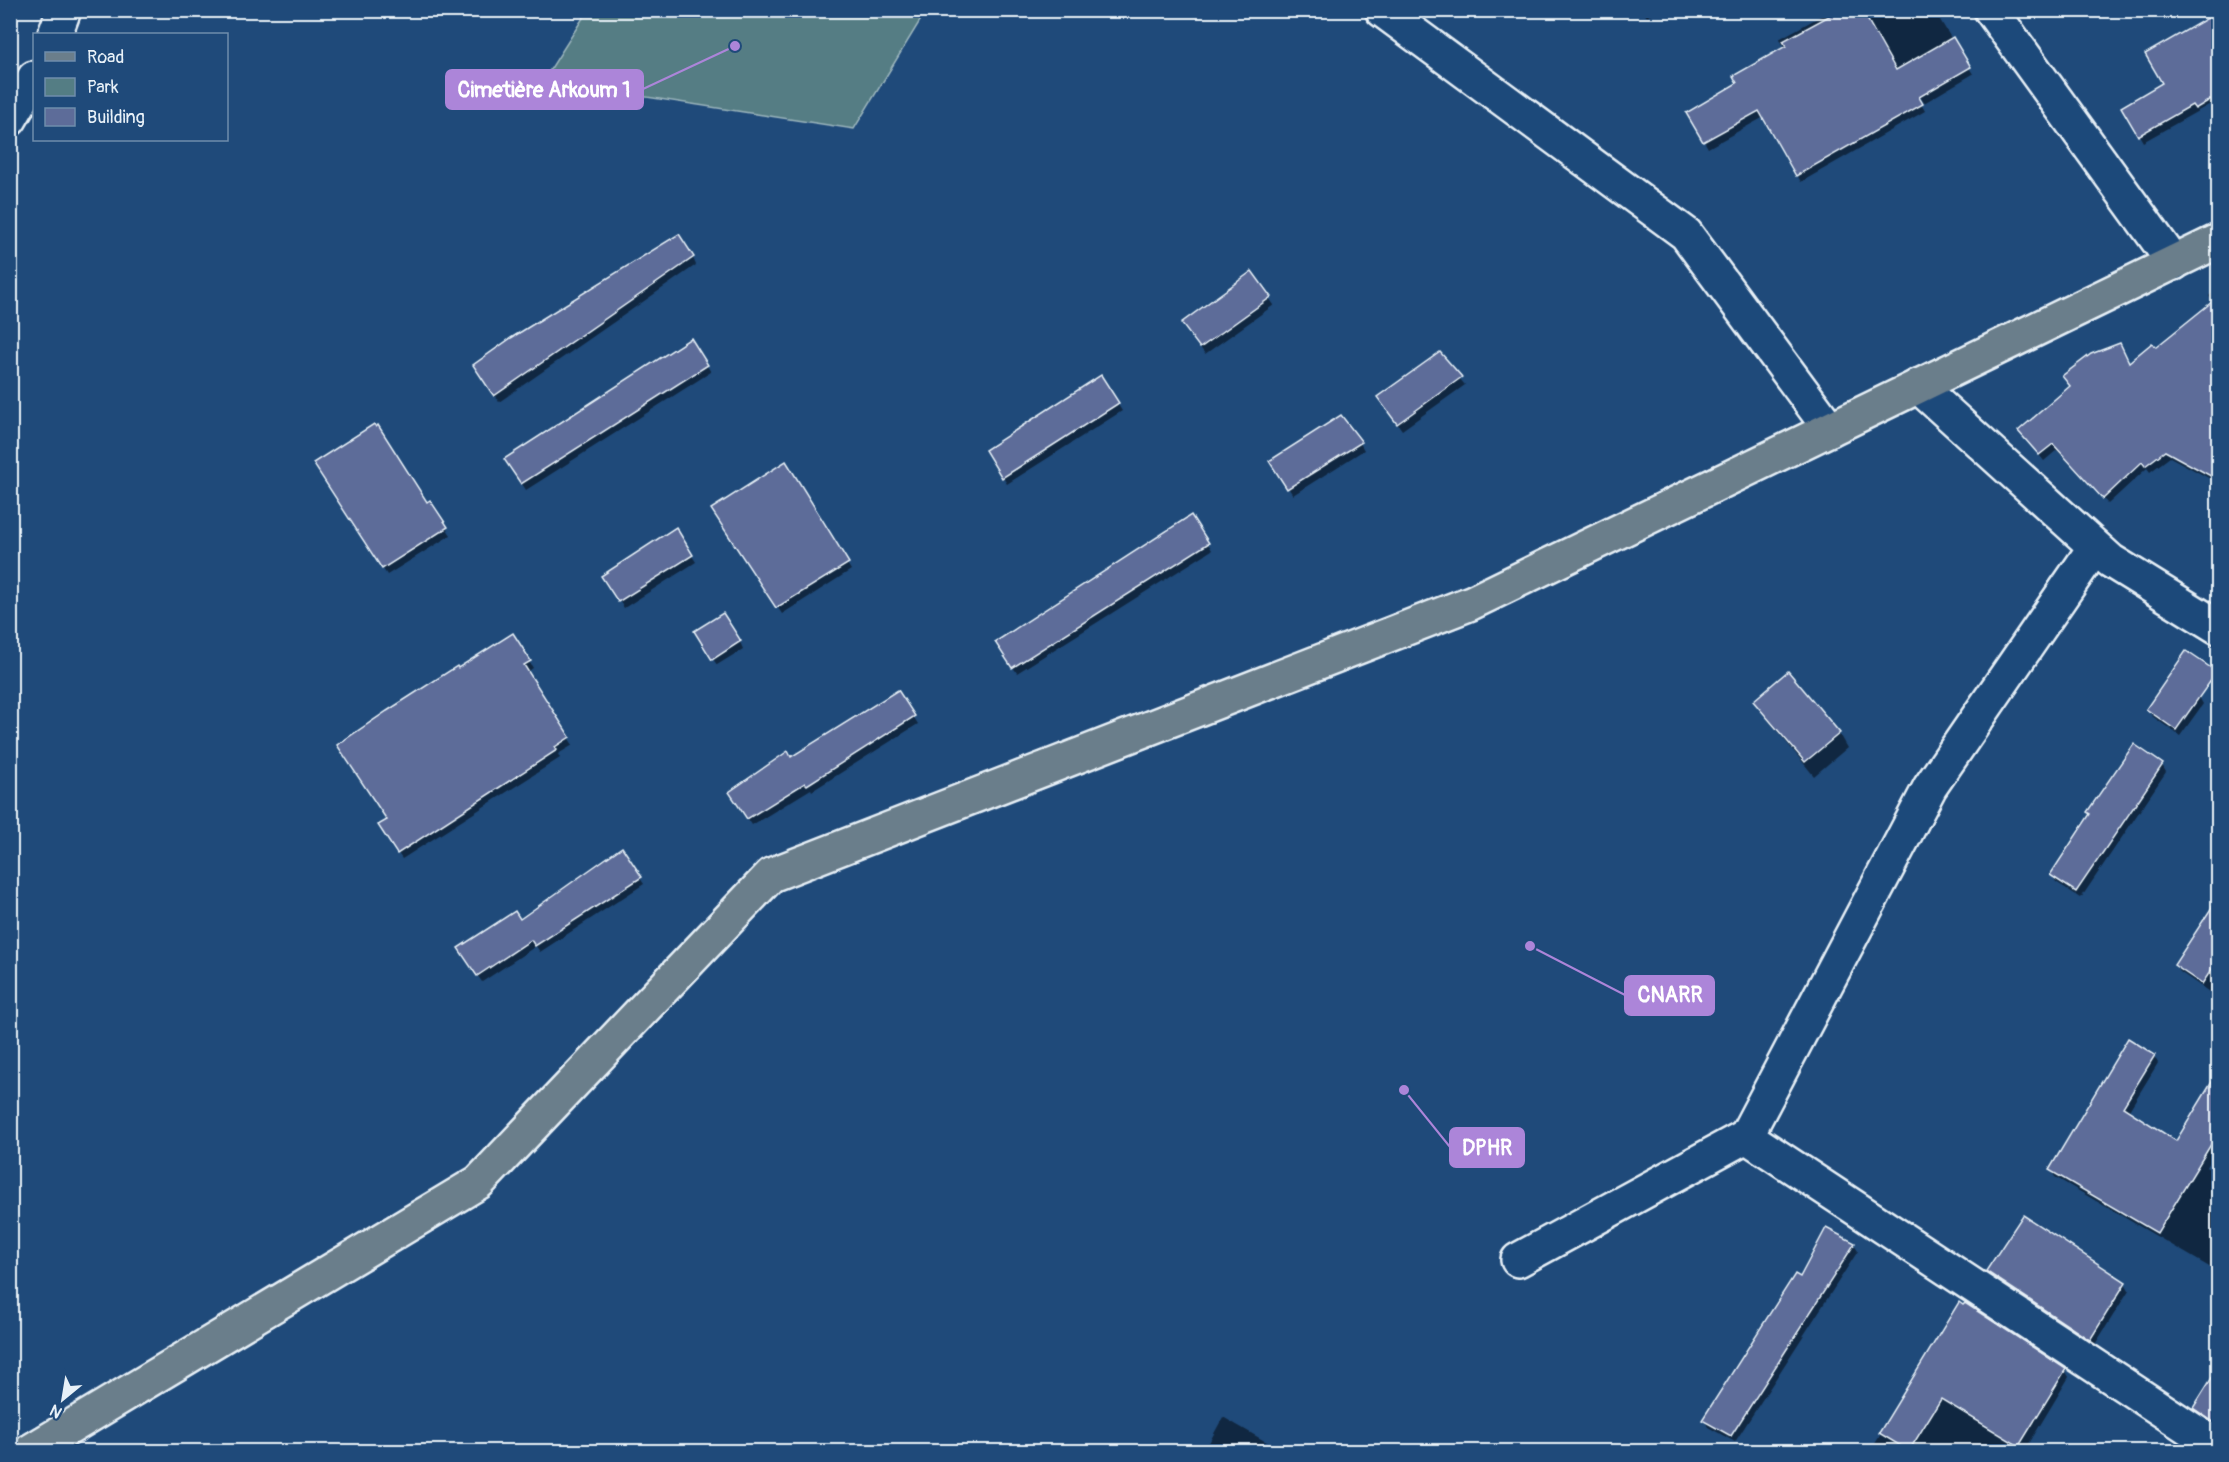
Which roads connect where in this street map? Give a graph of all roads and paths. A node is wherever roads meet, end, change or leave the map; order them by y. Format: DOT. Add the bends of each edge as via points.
graph roads {
  1 [pos="64,10"];
  2 [pos="1382,10"];
  3 [pos="1991,10"];
  4 [pos="55,33"];
  5 [pos="33,80"];
  6 [pos="10,118"];
  7 [pos="2218,241"];
  8 [pos="2174,263"];
  9 [pos="1918,386"];
  10 [pos="1830,429"];
  11 [pos="2095,547"];
  12 [pos="2218,627"];
  13 [pos="1746,1136"];
  14 [pos="1518,1260"];
  15 [pos="2218,1447"];
  16 [pos="29,1452"];
  1 -- 4 [label="street"];
  2 -- 10 [label="street" via="1686,234"];
  3 -- 8 [label="street"];
  5 -- 6 [label="street"];
  7 -- 8 [label="main road"];
  8 -- 9 [label="main road"];
  9 -- 10 [label="main road"];
  9 -- 11 [label="street"];
  10 -- 16 [label="main road" via="1471,603 771,875 479,1182"];
  11 -- 12 [label="street" via="2111,561"];
  11 -- 13 [label="street" via="1930,787"];
  13 -- 14 [label="street"];
  13 -- 15 [label="street"];
}
